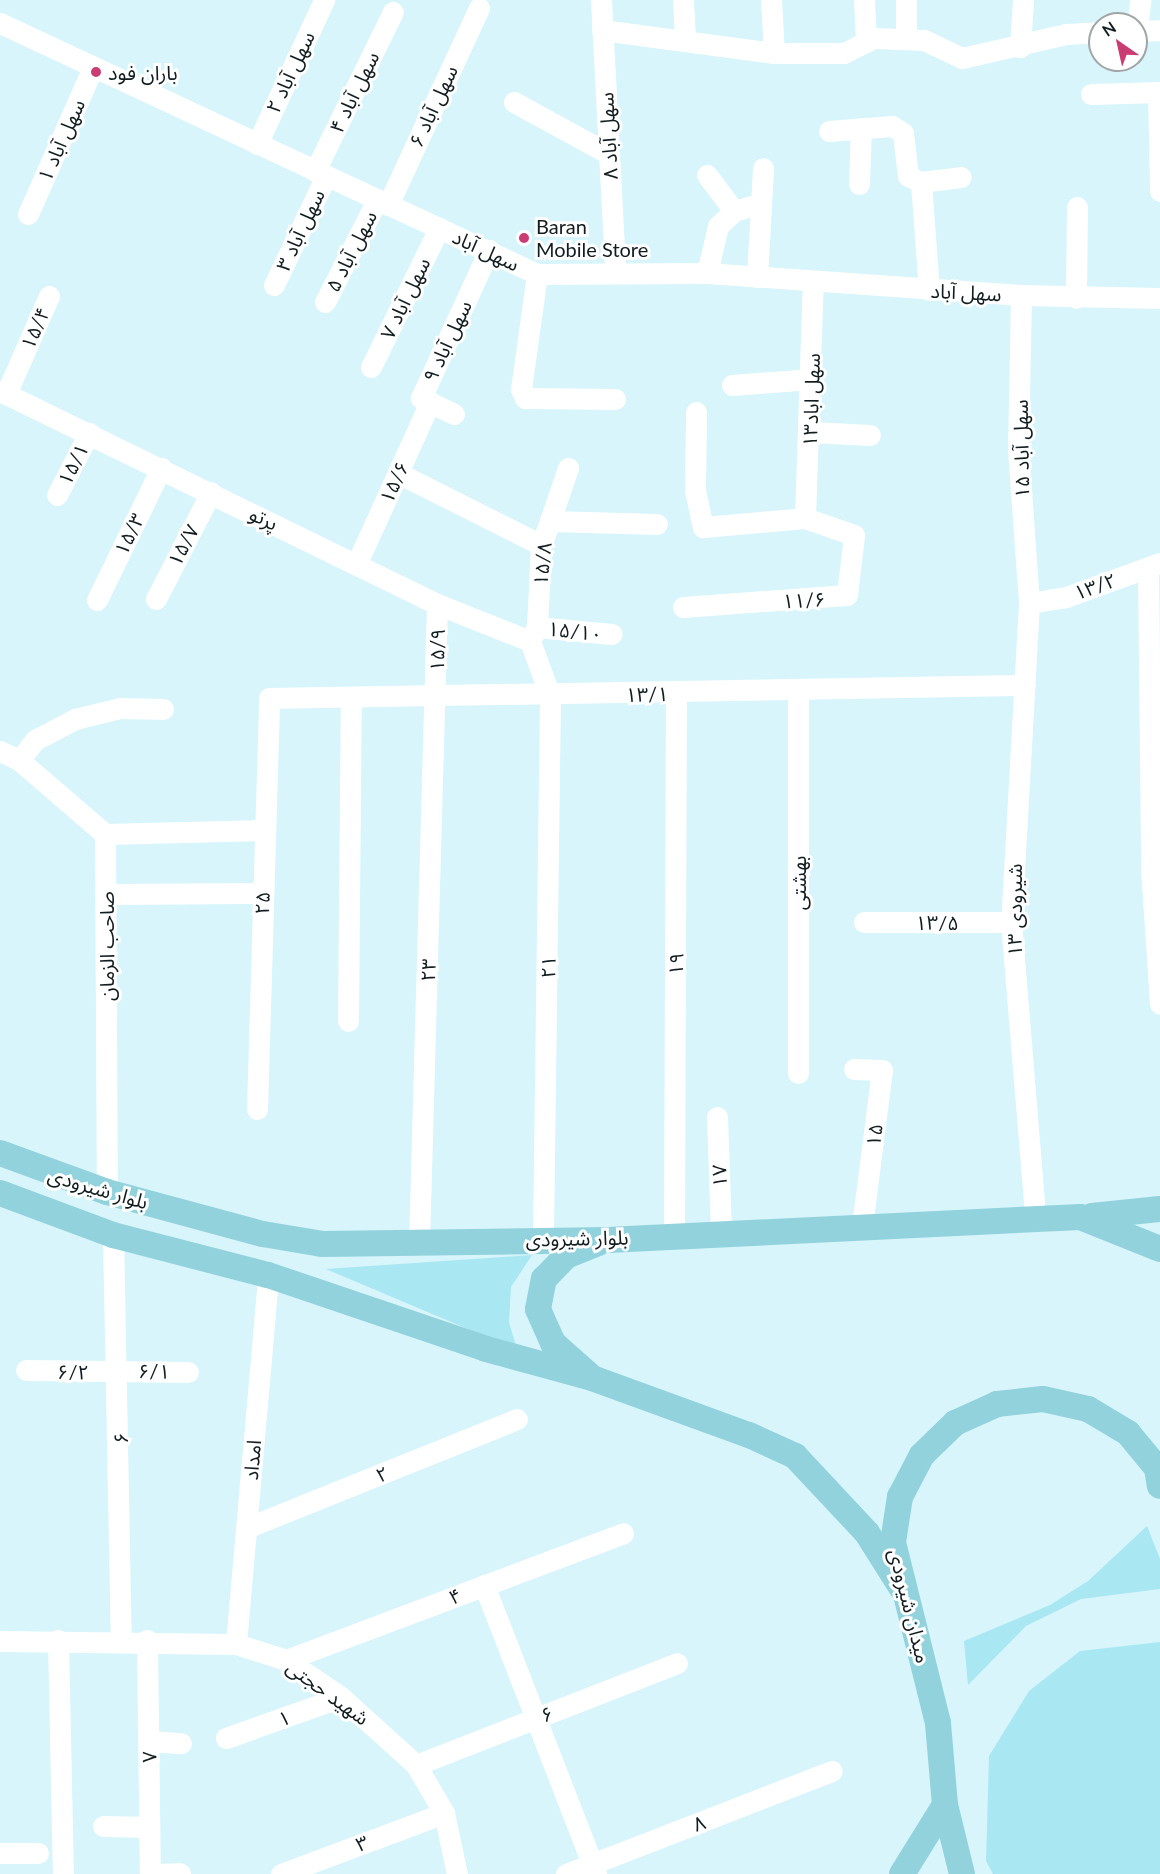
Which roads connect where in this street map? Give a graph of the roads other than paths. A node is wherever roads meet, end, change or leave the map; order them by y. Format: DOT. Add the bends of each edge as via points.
graph roads {
  1 [pos="324,0"];
  2 [pos="601,0"];
  3 [pos="683,0"];
  4 [pos="771,0"];
  5 [pos="864,0"];
  6 [pos="906,0"];
  7 [pos="1023,0"];
  8 [pos="478,8"];
  9 [pos="393,12"];
  10 [pos="0,23"];
  11 [pos="602,30"];
  12 [pos="1088,33"];
  13 [pos="685,37"];
  14 [pos="906,39"];
  15 [pos="866,42"];
  16 [pos="1020,47"];
  17 [pos="774,53"];
  18 [pos="93,67"];
  19 [pos="1159,92"];
  20 [pos="1091,94"];
  21 [pos="514,102"];
  22 [pos="861,128"];
  23 [pos="829,131"];
  24 [pos="257,144"];
  25 [pos="609,154"];
  26 [pos="763,168"];
  27 [pos="320,173"];
  28 [pos="707,175"];
  29 [pos="961,177"];
  30 [pos="921,182"];
  31 [pos="859,184"];
  32 [pos="1160,191"];
  33 [pos="382,202"];
  34 [pos="758,204"];
  35 [pos="1077,207"];
  36 [pos="734,211"];
  37 [pos="28,214"];
  38 [pos="439,228"];
  39 [pos="489,250"];
  40 [pos="615,272"];
  41 [pos="707,273"];
  42 [pos="537,274"];
  43 [pos="757,277"];
  44 [pos="813,282"];
  45 [pos="274,285"];
  46 [pos="929,290"];
  47 [pos="1021,295"];
  48 [pos="49,296"];
  49 [pos="1076,298"];
  50 [pos="1160,298"];
  51 [pos="325,302"];
  52 [pos="371,367"];
  53 [pos="812,379"];
  54 [pos="732,384"];
  55 [pos="3,392"];
  56 [pos="615,399"];
  57 [pos="430,402"];
  58 [pos="696,412"];
  59 [pos="454,414"];
  60 [pos="811,432"];
  61 [pos="89,433"];
  62 [pos="870,435"];
  63 [pos="161,468"];
  64 [pos="568,468"];
  65 [pos="398,473"];
  66 [pos="211,492"];
  67 [pos="57,495"];
  68 [pos="805,518"];
  69 [pos="550,521"];
  70 [pos="657,524"];
  71 [pos="541,545"];
  72 [pos="357,562"];
  73 [pos="1154,565"];
  74 [pos="156,599"];
  75 [pos="97,600"];
  76 [pos="1029,603"];
  77 [pos="437,604"];
  78 [pos="683,607"];
  79 [pos="533,634"];
  80 [pos="612,634"];
  81 [pos="1025,685"];
  82 [pos="798,693"];
  83 [pos="675,694"];
  84 [pos="550,696"];
  85 [pos="436,697"];
  86 [pos="269,698"];
  87 [pos="351,698"];
  88 [pos="163,709"];
  89 [pos="0,751"];
  90 [pos="19,760"];
  91 [pos="264,830"];
  92 [pos="105,834"];
  93 [pos="262,892"];
  94 [pos="106,894"];
  95 [pos="864,922"];
  96 [pos="1011,922"];
  97 [pos="1160,1004"];
  98 [pos="348,1021"];
  99 [pos="854,1069"];
  100 [pos="798,1073"];
  101 [pos="257,1109"];
  102 [pos="717,1117"];
  103 [pos="0,1153"];
  104 [pos="107,1192"];
  105 [pos="0,1193"];
  106 [pos="1160,1209"];
  107 [pos="1035,1217"];
  108 [pos="1080,1217"];
  109 [pos="862,1227"];
  110 [pos="674,1234"];
  111 [pos="721,1234"];
  112 [pos="113,1235"];
  113 [pos="543,1237"];
  114 [pos="608,1240"];
  115 [pos="420,1243"];
  116 [pos="1160,1249"];
  117 [pos="268,1275"];
  118 [pos="26,1370"];
  119 [pos="119,1371"];
  120 [pos="188,1371"];
  121 [pos="592,1378"];
  122 [pos="517,1419"];
  123 [pos="1159,1472"];
  124 [pos="246,1528"];
  125 [pos="623,1533"];
  126 [pos="484,1585"];
  127 [pos="902,1587"];
  128 [pos="58,1640"];
  129 [pos="122,1640"];
  130 [pos="147,1640"];
  131 [pos="0,1641"];
  132 [pos="236,1644"];
  133 [pos="286,1660"];
  134 [pos="677,1663"];
  135 [pos="342,1697"];
  136 [pos="536,1718"];
  137 [pos="226,1738"];
  138 [pos="149,1741"];
  139 [pos="181,1743"];
  140 [pos="416,1765"];
  141 [pos="832,1771"];
  142 [pos="945,1805"];
  143 [pos="444,1813"];
  144 [pos="103,1826"];
  145 [pos="149,1827"];
  146 [pos="0,1853"];
  147 [pos="38,1853"];
  148 [pos="594,1869"];
  149 [pos="180,1873"];
  150 [pos="63,1874"];
  151 [pos="150,1874"];
  152 [pos="155,1874"];
  153 [pos="281,1874"];
  154 [pos="457,1874"];
  155 [pos="566,1874"];
  156 [pos="902,1874"];
  157 [pos="962,1874"];
  1 -- 24 [label="street, سهل آباد ۲"];
  2 -- 11 [label="street, سهل آباد ۸"];
  3 -- 13 [label="street"];
  4 -- 17 [label="street"];
  5 -- 15 [label="street"];
  6 -- 14 [label="street"];
  7 -- 16 [label="street"];
  8 -- 33 [label="street, سهل آباد ۶"];
  9 -- 27 [label="street, سهل آباد ۴"];
  10 -- 18 [label="street, سهل آباد"];
  11 -- 13 [label="street"];
  11 -- 25 [label="street, سهل آباد ۸"];
  12 -- 16 [label="street" via="1066,34"];
  13 -- 17 [label="street"];
  14 -- 15 [label="street"];
  14 -- 16 [label="street" via="924,40 962,58"];
  15 -- 17 [label="street" via="844,53"];
  18 -- 24 [label="street, سهل آباد"];
  18 -- 37 [label="street, سهل آباد ۱"];
  19 -- 20 [label="street"];
  19 -- 32 [label="street"];
  21 -- 25 [label="street"];
  22 -- 23 [label="street"];
  22 -- 30 [label="street" via="899,128 908,176"];
  22 -- 31 [label="street"];
  24 -- 27 [label="street, سهل آباد"];
  25 -- 40 [label="street, سهل آباد ۸"];
  26 -- 34 [label="street"];
  27 -- 33 [label="street, سهل آباد"];
  27 -- 45 [label="street, سهل آباد ۳"];
  28 -- 36 [label="street"];
  29 -- 30 [label="street"];
  30 -- 46 [label="street"];
  33 -- 38 [label="street, سهل آباد"];
  33 -- 51 [label="street, سهل آباد ۵"];
  34 -- 36 [label="street"];
  34 -- 43 [label="street"];
  35 -- 49 [label="street"];
  36 -- 41 [label="street" via="718,226"];
  38 -- 39 [label="street, سهل آباد"];
  38 -- 52 [label="street, سهل آباد ۷"];
  39 -- 42 [label="street, سهل آباد"];
  39 -- 57 [label="street, سهل آباد ۹" via="421,398"];
  40 -- 41 [label="street, سهل آباد"];
  40 -- 42 [label="street, سهل آباد"];
  41 -- 43 [label="street, سهل آباد"];
  42 -- 56 [label="street" via="521,389 525,398"];
  43 -- 44 [label="street, سهل آباد"];
  44 -- 46 [label="street, سهل آباد"];
  44 -- 53 [label="street, سهل اباد۱۳"];
  46 -- 47 [label="street, سهل آباد"];
  47 -- 49 [label="street, سهل آباد"];
  47 -- 76 [label="street, سهل آباد ۱۵" via="1018,449"];
  48 -- 55 [label="street, ۱۵/۴"];
  49 -- 50 [label="street, سهل آباد"];
  53 -- 54 [label="street"];
  53 -- 60 [label="street, سهل اباد۱۳"];
  55 -- 61 [label="street, پرتو"];
  57 -- 59 [label="street, سهل آباد ۹"];
  57 -- 65 [label="street, ۱۵/۶"];
  58 -- 68 [label="street" via="695,490 703,527"];
  60 -- 62 [label="street"];
  60 -- 68 [label="street, سهل اباد۱۳"];
  61 -- 63 [label="street, پرتو"];
  61 -- 67 [label="street, ۱۵/۱"];
  63 -- 66 [label="street, پرتو"];
  63 -- 75 [label="street, ۱۵/۳"];
  64 -- 69 [label="street"];
  65 -- 71 [label="street"];
  65 -- 72 [label="street, ۱۵/۶"];
  66 -- 72 [label="street, پرتو"];
  66 -- 74 [label="street, ۱۵/۷"];
  68 -- 78 [label="street, ۱۱/۶" via="854,535 847,596"];
  69 -- 70 [label="street, ۱۵/۸"];
  69 -- 71 [label="street, ۱۵/۸"];
  71 -- 79 [label="street, ۱۵/۸"];
  72 -- 77 [label="street, پرتو"];
  73 -- 76 [label="street, ۱۳/۲" via="1066,597"];
  73 -- 97 [label="street" via="1151,868"];
  76 -- 81 [label="street, شیرودی ۱۳"];
  77 -- 79 [label="street, پرتو"];
  77 -- 85 [label="street, ۱۵/۹"];
  79 -- 80 [label="street, ۱۵/۱۰"];
  79 -- 84 [label="street"];
  81 -- 82 [label="street, ۱۳/۱"];
  81 -- 96 [label="street, شیرودی ۱۳"];
  82 -- 83 [label="street, ۱۳/۱"];
  82 -- 100 [label="street, بهشتی"];
  83 -- 84 [label="street, ۱۳/۱"];
  83 -- 110 [label="street, ۱۹"];
  84 -- 85 [label="street, ۱۳/۱"];
  84 -- 113 [label="street, ۲۱"];
  85 -- 87 [label="street, ۱۳/۱"];
  85 -- 115 [label="street, ۲۳"];
  86 -- 87 [label="street, ۱۳/۱"];
  86 -- 91 [label="street, ۲۵"];
  87 -- 98 [label="street"];
  88 -- 90 [label="street" via="120,708 75,719 35,740"];
  89 -- 90 [label="street"];
  90 -- 92 [label="street"];
  91 -- 92 [label="street"];
  91 -- 93 [label="street, ۲۵"];
  92 -- 94 [label="street, صاحب الزمان"];
  93 -- 94 [label="street"];
  93 -- 101 [label="street, ۲۵"];
  94 -- 104 [label="street, صاحب الزمان"];
  95 -- 96 [label="street, ۱۳/۵"];
  96 -- 107 [label="street, شیرودی ۱۳"];
  99 -- 109 [label="street, ۱۵" via="882,1070"];
  102 -- 111 [label="street, ۱۷"];
  103 -- 104 [label="main road, بلوار شیرودی"];
  104 -- 115 [label="main road, بلوار شیرودی" via="273,1236 323,1244"];
  105 -- 112 [label="main road, بلوار شیرودی"];
  106 -- 108 [label="main road"];
  107 -- 108 [label="main road, بلوار شیرودی"];
  107 -- 109 [label="main road, بلوار شیرودی"];
  108 -- 116 [label="main road, بلوار شیرودی"];
  109 -- 111 [label="main road, بلوار شیرودی"];
  110 -- 111 [label="main road, بلوار شیرودی"];
  110 -- 114 [label="main road, بلوار شیرودی"];
  112 -- 117 [label="main road, بلوار شیرودی"];
  112 -- 119 [label="street, ۶"];
  113 -- 114 [label="main road, بلوار شیرودی"];
  113 -- 115 [label="main road, بلوار شیرودی"];
  114 -- 121 [label="main road" via="566,1256 544,1280 538,1309 553,1343"];
  117 -- 121 [label="main road, بلوار شیرودی" via="486,1349"];
  117 -- 124 [label="street, امداد"];
  118 -- 119 [label="street, ۶/۲"];
  119 -- 120 [label="street, ۶/۱"];
  119 -- 129 [label="street, ۶"];
  121 -- 127 [label="main road, بلوار شیرودی" via="795,1456 867,1533"];
  122 -- 124 [label="street, ۲"];
  123 -- 127 [label="main road, میدان شیرودی" via="1128,1432 1088,1409 1043,1399 997,1404 966,1418 922,1455 900,1497 894,1542"];
  124 -- 132 [label="street, امداد"];
  125 -- 126 [label="street, ۴"];
  126 -- 133 [label="street, ۴"];
  126 -- 136 [label="street"];
  127 -- 142 [label="main road, میدان شیرودی" via="938,1723"];
  128 -- 129 [label="street, شهید حجتی"];
  128 -- 131 [label="street, شهید حجتی"];
  128 -- 150 [label="street"];
  129 -- 130 [label="street, شهید حجتی"];
  130 -- 132 [label="street, شهید حجتی"];
  130 -- 138 [label="street, ۷"];
  132 -- 133 [label="street, شهید حجتی"];
  133 -- 135 [label="street, شهید حجتی"];
  134 -- 136 [label="street, ۶"];
  135 -- 137 [label="street, ۱"];
  135 -- 140 [label="street, شهید حجتی"];
  136 -- 140 [label="street, ۶"];
  136 -- 148 [label="street"];
  138 -- 139 [label="street"];
  138 -- 145 [label="street, ۷"];
  140 -- 143 [label="street, شهید حجتی"];
  141 -- 148 [label="street, ۸"];
  142 -- 156 [label="main road"];
  142 -- 157 [label="main road, میدان شیرودی"];
  143 -- 153 [label="street, ۳"];
  143 -- 154 [label="street, شهید حجتی"];
  144 -- 145 [label="street"];
  145 -- 151 [label="street, ۷"];
  146 -- 147 [label="street"];
  148 -- 155 [label="street, ۸"];
  149 -- 152 [label="street"];
}
